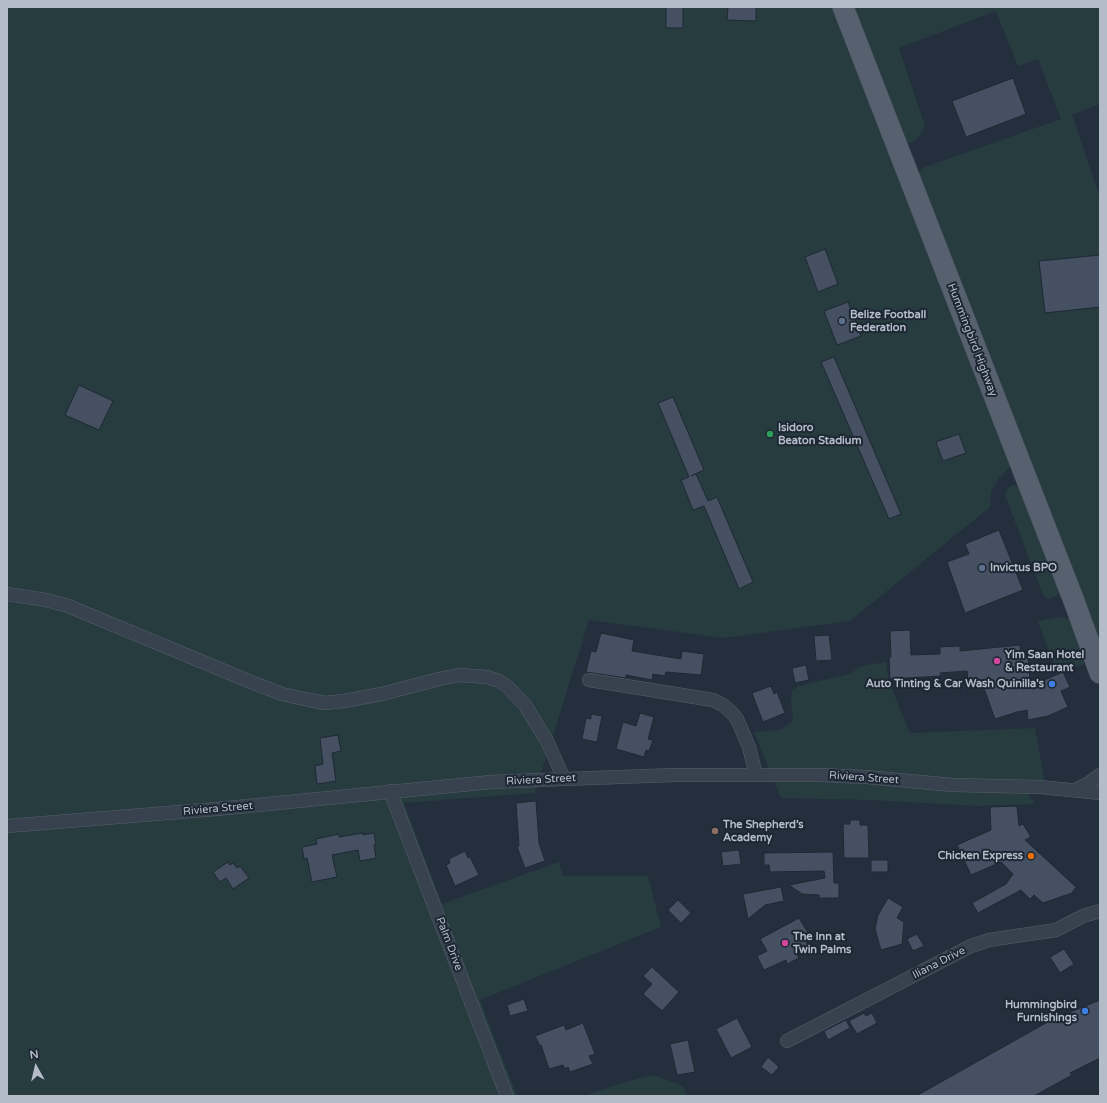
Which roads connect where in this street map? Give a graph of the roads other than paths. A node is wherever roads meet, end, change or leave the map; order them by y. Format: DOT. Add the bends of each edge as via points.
graph roads {
  1 [pos="843,7"];
  2 [pos="7,594"];
  3 [pos="1100,673"];
  4 [pos="589,680"];
  5 [pos="756,775"];
  6 [pos="1100,775"];
  7 [pos="564,778"];
  8 [pos="1076,790"];
  9 [pos="390,792"];
  10 [pos="1100,793"];
  11 [pos="7,826"];
  12 [pos="1100,911"];
  13 [pos="787,1041"];
  14 [pos="507,1096"];
  1 -- 3 [label="main road, Hummingbird Highway"];
  2 -- 7 [label="street" via="68,606 282,694 325,703 344,702 460,675 487,677 508,687 525,705 547,741"];
  4 -- 5 [label="street" via="713,700 737,719 749,747"];
  5 -- 7 [label="street, Riviera Street"];
  5 -- 8 [label="street, Riviera Street" via="866,777 953,785"];
  6 -- 8 [label="street"];
  7 -- 9 [label="street, Riviera Street"];
  8 -- 10 [label="street, Riviera Street"];
  9 -- 11 [label="street, Riviera Street"];
  9 -- 14 [label="street, Palm Drive"];
  12 -- 13 [label="street, Iliana Drive" via="1083,916 1056,930 989,940 971,946"];
}
